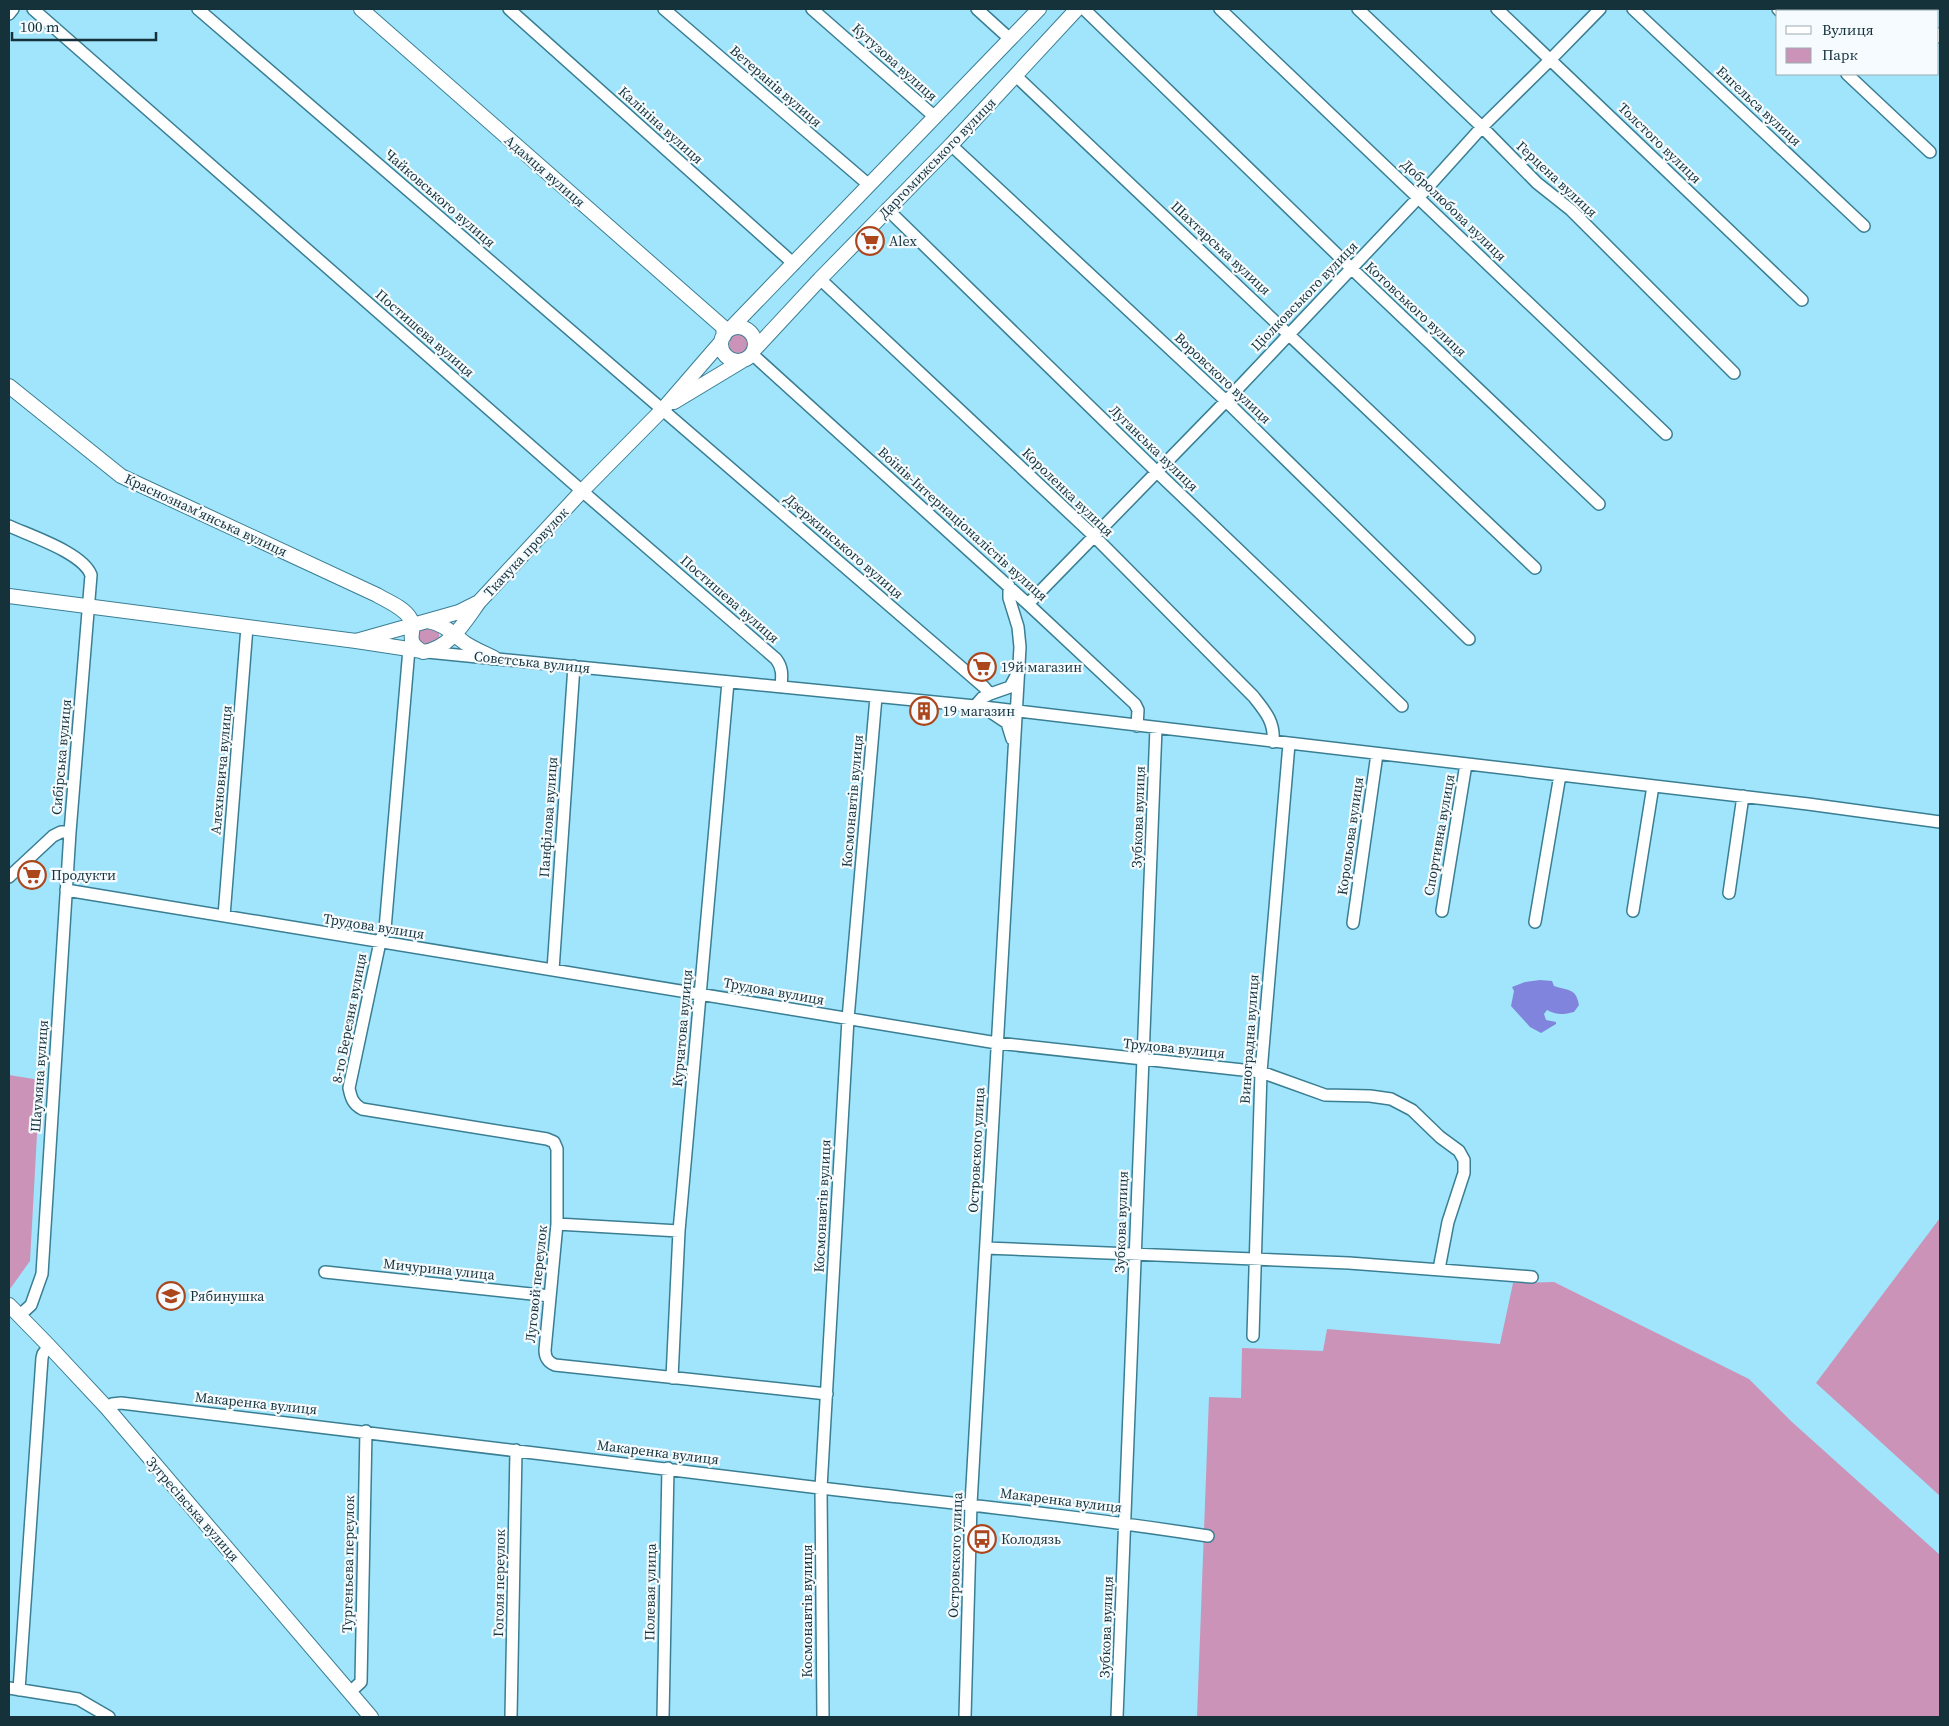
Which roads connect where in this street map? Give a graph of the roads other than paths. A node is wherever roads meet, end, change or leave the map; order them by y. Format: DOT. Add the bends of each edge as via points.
graph roads {
  1 [pos="13,9"];
  2 [pos="33,9"];
  3 [pos="198,9"];
  4 [pos="361,9"];
  5 [pos="509,9"];
  6 [pos="664,9"];
  7 [pos="812,9"];
  8 [pos="977,9"];
  9 [pos="1038,9"];
  10 [pos="1077,9"];
  11 [pos="1084,9"];
  12 [pos="1220,9"];
  13 [pos="1358,9"];
  14 [pos="1497,9"];
  15 [pos="1600,9"];
  16 [pos="1633,9"];
  17 [pos="9,14"];
  18 [pos="1010,39"];
  19 [pos="1551,60"];
  20 [pos="1848,75"];
  21 [pos="1016,76"];
  22 [pos="935,117"];
  23 [pos="1482,126"];
  24 [pos="951,145"];
  25 [pos="1930,152"];
  26 [pos="869,185"];
  27 [pos="1419,197"];
  28 [pos="887,209"];
  29 [pos="1864,226"];
  30 [pos="794,264"];
  31 [pos="1351,268"];
  32 [pos="820,279"];
  33 [pos="1802,300"];
  34 [pos="1289,333"];
  35 [pos="725,336"];
  36 [pos="750,355"];
  37 [pos="1734,373"];
  38 [pos="9,386"];
  39 [pos="1226,401"];
  40 [pos="663,409"];
  41 [pos="1666,434"];
  42 [pos="1157,472"];
  43 [pos="582,491"];
  44 [pos="1599,504"];
  45 [pos="9,526"];
  46 [pos="1094,536"];
  47 [pos="1535,568"];
  48 [pos="1009,586"];
  49 [pos="9,596"];
  50 [pos="480,602"];
  51 [pos="1028,604"];
  52 [pos="89,606"];
  53 [pos="428,621"];
  54 [pos="412,625"];
  55 [pos="247,627"];
  56 [pos="455,634"];
  57 [pos="1469,639"];
  58 [pos="356,641"];
  59 [pos="409,649"];
  60 [pos="423,652"];
  61 [pos="494,658"];
  62 [pos="574,666"];
  63 [pos="1019,670"];
  64 [pos="728,682"];
  65 [pos="781,687"];
  66 [pos="990,694"];
  67 [pos="876,697"];
  68 [pos="975,706"];
  69 [pos="1402,706"];
  70 [pos="1016,712"];
  71 [pos="1137,726"];
  72 [pos="1156,728"];
  73 [pos="1272,742"];
  74 [pos="1289,744"];
  75 [pos="1014,751"];
  76 [pos="1377,754"];
  77 [pos="1466,764"];
  78 [pos="1560,775"];
  79 [pos="1654,786"];
  80 [pos="1743,796"];
  81 [pos="1940,822"];
  82 [pos="70,832"];
  83 [pos="9,877"];
  84 [pos="66,890"];
  85 [pos="1729,892"];
  86 [pos="1442,911"];
  87 [pos="1633,911"];
  88 [pos="224,916"];
  89 [pos="1535,922"];
  90 [pos="1352,923"];
  91 [pos="380,942"];
  92 [pos="552,970"];
  93 [pos="700,994"];
  94 [pos="848,1019"];
  95 [pos="997,1043"];
  96 [pos="1143,1060"];
  97 [pos="1261,1072"];
  98 [pos="462,1125"];
  99 [pos="558,1224"];
  100 [pos="679,1231"];
  101 [pos="986,1248"];
  102 [pos="1134,1255"];
  103 [pos="1255,1259"];
  104 [pos="1439,1269"];
  105 [pos="325,1272"];
  106 [pos="1532,1277"];
  107 [pos="550,1296"];
  108 [pos="9,1305"];
  109 [pos="20,1315"];
  110 [pos="1253,1336"];
  111 [pos="50,1346"];
  112 [pos="672,1378"];
  113 [pos="827,1394"];
  114 [pos="107,1408"];
  115 [pos="366,1431"];
  116 [pos="516,1450"];
  117 [pos="668,1468"];
  118 [pos="821,1488"];
  119 [pos="971,1504"];
  120 [pos="1124,1523"];
  121 [pos="1208,1536"];
  122 [pos="14,1689"];
  123 [pos="350,1692"];
  124 [pos="109,1717"];
  125 [pos="372,1717"];
  126 [pos="511,1717"];
  127 [pos="663,1717"];
  128 [pos="822,1717"];
  129 [pos="965,1717"];
  130 [pos="1117,1717"];
  1 -- 17 [label="street"];
  2 -- 43 [label="street, Постишева вулиця"];
  3 -- 40 [label="street, Чайковського вулиця"];
  4 -- 35 [label="street, Адамця вулиця" via="723,327"];
  5 -- 30 [label="street, Калініна вулиця"];
  6 -- 26 [label="street, Ветеранів вулиця"];
  7 -- 22 [label="street, Кутузова вулиця"];
  8 -- 18 [label="street"];
  9 -- 18 [label="street"];
  10 -- 21 [label="street, Даргомижського вулиця"];
  11 -- 31 [label="street, Котовського вулиця"];
  12 -- 27 [label="street, Добролюбова вулиця"];
  13 -- 23 [label="street, Герцена вулиця"];
  14 -- 19 [label="street, Толстого вулиця"];
  15 -- 19 [label="street, Ціолковського вулиця"];
  16 -- 29 [label="street, Енгельса вулиця"];
  18 -- 22 [label="street"];
  19 -- 23 [label="street, Ціолковського вулиця"];
  19 -- 33 [label="street, Толстого вулиця"];
  20 -- 25 [label="street"];
  21 -- 24 [label="street, Даргомижського вулиця"];
  21 -- 34 [label="street, Шахтарська вулиця"];
  22 -- 26 [label="street"];
  23 -- 27 [label="street, Ціолковського вулиця"];
  23 -- 37 [label="street, Герцена вулиця"];
  24 -- 28 [label="street, Даргомижського вулиця"];
  24 -- 39 [label="street, Воровского вулиця"];
  26 -- 30 [label="street"];
  27 -- 31 [label="street, Ціолковського вулиця"];
  27 -- 41 [label="street, Добролюбова вулиця"];
  28 -- 32 [label="street, Даргомижського вулиця"];
  28 -- 42 [label="street, Луганська вулиця"];
  30 -- 35 [label="street"];
  31 -- 34 [label="street, Ціолковського вулиця"];
  31 -- 44 [label="street, Котовського вулиця"];
  32 -- 36 [label="street, Даргомижського вулиця"];
  32 -- 46 [label="street, Короленка вулиця"];
  34 -- 39 [label="street, Ціолковського вулиця"];
  34 -- 47 [label="street, Шахтарська вулиця"];
  35 -- 36 [label="street" via="722,348 727,357 737,361"];
  35 -- 36 [label="street" via="739,327 749,331 754,339"];
  35 -- 40 [label="street"];
  36 -- 40 [label="street, Даргомижського вулиця"];
  36 -- 48 [label="street, Воїнів-Інтернаціоналістів вулиця"];
  38 -- 54 [label="street, Краснознамʼянська вулиця" via="121,476 377,595 399,608"];
  39 -- 42 [label="street, Ціолковського вулиця"];
  39 -- 57 [label="street, Воровского вулиця"];
  40 -- 43 [label="street, Ткачука провулок"];
  40 -- 66 [label="street, Дзержинського вулиця"];
  42 -- 46 [label="street, Ціолковського вулиця"];
  42 -- 69 [label="street, Луганська вулиця"];
  43 -- 50 [label="street, Ткачука провулок"];
  43 -- 65 [label="street, Постишева вулиця" via="776,659 781,666"];
  45 -- 52 [label="street, Сибірська вулиця" via="72,554 84,563 91,575"];
  46 -- 51 [label="street, Ціолковського вулиця"];
  46 -- 73 [label="street, Короленка вулиця" via="1253,696 1269,716 1274,730"];
  48 -- 51 [label="street, Воїнів-Інтернаціоналістів вулиця"];
  48 -- 63 [label="street, Островского улица" via="1009,598 1018,626"];
  49 -- 52 [label="street, Совєтська вулиця"];
  50 -- 53 [label="street, Ткачука провулок"];
  50 -- 56 [label="street"];
  51 -- 71 [label="street, Воїнів-Інтернаціоналістів вулиця" via="1135,704"];
  52 -- 55 [label="street, Совєтська вулиця"];
  52 -- 82 [label="street, Сибірська вулиця"];
  53 -- 54 [label="street, Ткачука провулок"];
  53 -- 56 [label="street" via="438,622"];
  54 -- 58 [label="street, Ткачука провулок"];
  54 -- 60 [label="street" via="411,641"];
  55 -- 58 [label="street, Совєтська вулиця"];
  55 -- 88 [label="street, Алехновича вулиця"];
  56 -- 60 [label="street" via="440,647"];
  56 -- 61 [label="street"];
  58 -- 59 [label="street, Совєтська вулиця"];
  59 -- 60 [label="street, Совєтська вулиця"];
  59 -- 91 [label="street, 8-го Березня вулиця" via="386,930"];
  60 -- 61 [label="street, Совєтська вулиця"];
  61 -- 62 [label="street, Совєтська вулиця"];
  62 -- 64 [label="street, Совєтська вулиця"];
  62 -- 92 [label="street, Панфілова вулиця"];
  63 -- 66 [label="street" via="1010,687"];
  63 -- 70 [label="street, Островского улица"];
  64 -- 65 [label="street, Совєтська вулиця"];
  64 -- 93 [label="street, Курчатова вулиця"];
  65 -- 67 [label="street, Совєтська вулиця"];
  66 -- 68 [label="street"];
  67 -- 68 [label="street, Совєтська вулиця"];
  67 -- 94 [label="street, Космонавтів вулиця"];
  68 -- 70 [label="street, Совєтська вулиця"];
  68 -- 75 [label="street" via="1007,723"];
  70 -- 71 [label="street, Совєтська вулиця"];
  70 -- 75 [label="street, Островского улица"];
  71 -- 72 [label="street, Совєтська вулиця"];
  72 -- 73 [label="street, Совєтська вулиця"];
  72 -- 96 [label="street, Зубкова вулиця"];
  73 -- 74 [label="street, Совєтська вулиця"];
  74 -- 76 [label="street, Совєтська вулиця"];
  74 -- 97 [label="street, Виноградна вулиця"];
  75 -- 95 [label="street, Островского улица"];
  76 -- 77 [label="street, Совєтська вулиця"];
  76 -- 90 [label="street, Корольова вулиця"];
  77 -- 78 [label="street, Совєтська вулиця"];
  77 -- 86 [label="street, Спортивна вулиця"];
  78 -- 79 [label="street, Совєтська вулиця"];
  78 -- 89 [label="street"];
  79 -- 80 [label="street, Совєтська вулиця"];
  79 -- 87 [label="street"];
  80 -- 81 [label="street, Совєтська вулиця"];
  80 -- 85 [label="street"];
  82 -- 83 [label="street, Сибірська вулиця" via="53,836"];
  82 -- 84 [label="street, Шаумяна вулиця"];
  84 -- 88 [label="street, Трудова вулиця"];
  84 -- 109 [label="street, Шаумяна вулиця" via="42,1274 32,1305"];
  88 -- 91 [label="street, Трудова вулиця"];
  91 -- 92 [label="street, Трудова вулиця"];
  91 -- 98 [label="street, 8-го Березня вулиця" via="349,1088 352,1100 362,1109"];
  92 -- 93 [label="street, Трудова вулиця"];
  93 -- 94 [label="street, Трудова вулиця"];
  93 -- 100 [label="street, Курчатова вулиця"];
  94 -- 95 [label="street, Трудова вулиця"];
  94 -- 113 [label="street, Космонавтів вулиця"];
  95 -- 96 [label="street, Трудова вулиця"];
  95 -- 101 [label="street, Островского улица"];
  96 -- 97 [label="street, Трудова вулиця"];
  96 -- 102 [label="street, Зубкова вулиця"];
  97 -- 103 [label="street, Виноградна вулиця"];
  97 -- 104 [label="street, Трудова вулиця" via="1325,1095 1391,1099 1412,1110 1459,1151 1464,1160 1464,1173 1448,1222"];
  98 -- 99 [label="street, Луговой переулок" via="554,1142 557,1149"];
  99 -- 100 [label="street"];
  99 -- 107 [label="street, Луговой переулок"];
  100 -- 112 [label="street, Курчатова вулиця"];
  101 -- 102 [label="street"];
  101 -- 119 [label="street, Островского улица"];
  102 -- 103 [label="street"];
  102 -- 120 [label="street, Зубкова вулиця"];
  103 -- 104 [label="street"];
  103 -- 110 [label="street, Виноградна вулиця"];
  104 -- 106 [label="street"];
  105 -- 107 [label="street, Мичурина улица"];
  107 -- 112 [label="street, Луговой переулок" via="545,1350 547,1360 555,1366"];
  108 -- 109 [label="street, Зугресівська вулиця"];
  109 -- 111 [label="street, Зугресівська вулиця"];
  111 -- 114 [label="street, Зугресівська вулиця"];
  111 -- 122 [label="street" via="42,1354"];
  112 -- 113 [label="street, Луговой переулок"];
  113 -- 118 [label="street, Космонавтів вулиця"];
  114 -- 115 [label="street, Макаренка вулиця" via="121,1403"];
  114 -- 123 [label="street, Зугресівська вулиця"];
  115 -- 116 [label="street, Макаренка вулиця"];
  115 -- 123 [label="street, Тургеньева переулок" via="361,1682"];
  116 -- 117 [label="street, Макаренка вулиця"];
  116 -- 126 [label="street, Гоголя переулок"];
  117 -- 118 [label="street, Макаренка вулиця"];
  117 -- 127 [label="street, Полевая улица"];
  118 -- 119 [label="street, Макаренка вулиця"];
  118 -- 128 [label="street, Космонавтів вулиця"];
  119 -- 120 [label="street, Макаренка вулиця"];
  119 -- 129 [label="street, Островского улица"];
  120 -- 121 [label="street, Макаренка вулиця"];
  120 -- 130 [label="street, Зубкова вулиця"];
  122 -- 124 [label="street" via="78,1700"];
  123 -- 125 [label="street, Зугресівська вулиця"];
}
